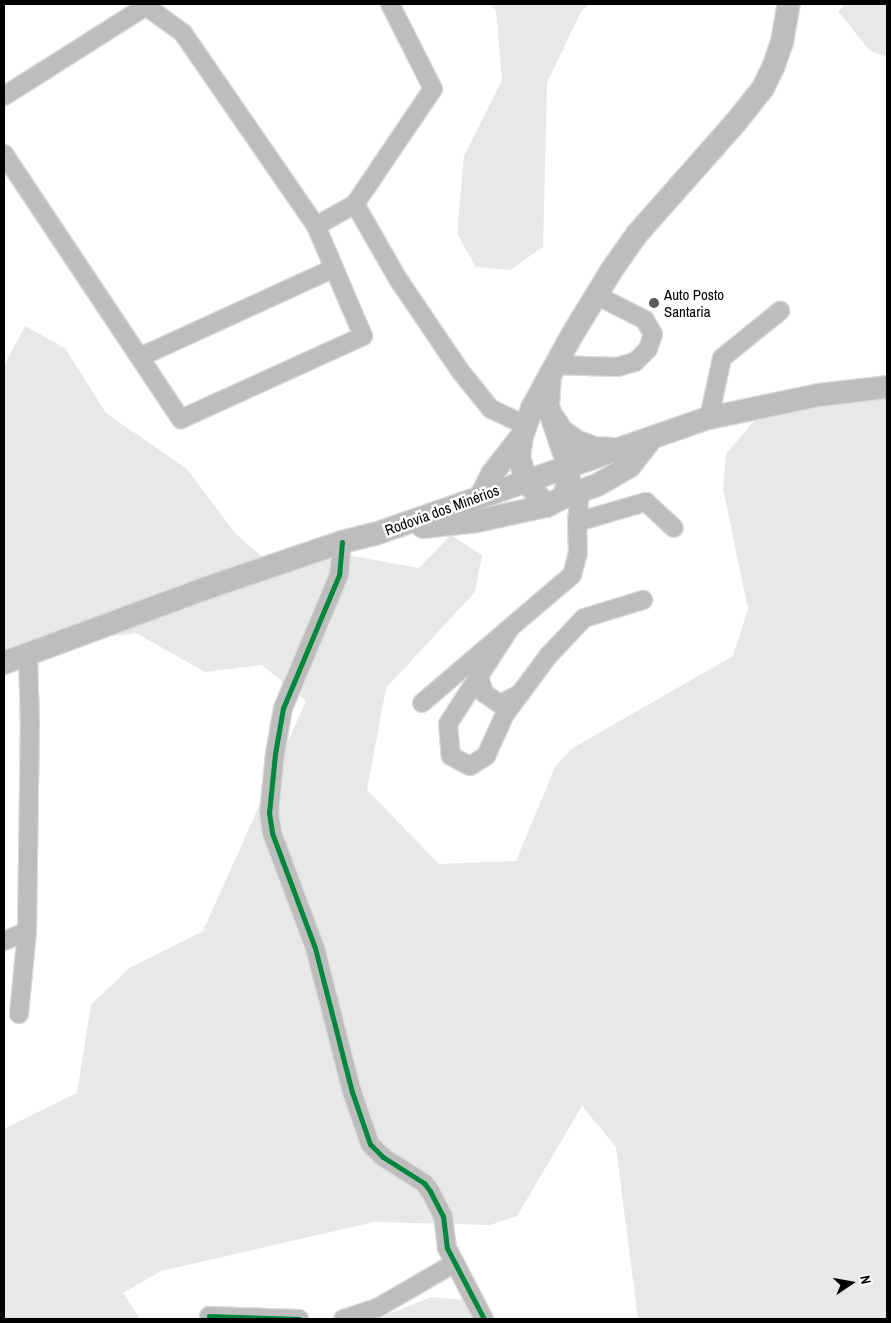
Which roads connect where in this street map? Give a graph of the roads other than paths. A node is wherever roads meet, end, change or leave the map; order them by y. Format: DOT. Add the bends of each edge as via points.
graph roads {
  1 [pos="390,4"];
  2 [pos="789,4"];
  3 [pos="144,5"];
  4 [pos="6,89"];
  5 [pos="4,154"];
  6 [pos="355,204"];
  7 [pos="316,226"];
  8 [pos="334,268"];
  9 [pos="596,295"];
  10 [pos="780,311"];
  11 [pos="140,357"];
  12 [pos="553,370"];
  13 [pos="887,387"];
  14 [pos="548,406"];
  15 [pos="709,418"];
  16 [pos="524,430"];
  17 [pos="652,438"];
  18 [pos="619,450"];
  19 [pos="568,466"];
  20 [pos="526,480"];
  21 [pos="481,496"];
  22 [pos="563,498"];
  23 [pos="577,522"];
  24 [pos="674,528"];
  25 [pos="375,534"];
  26 [pos="342,542"];
  27 [pos="643,600"];
  28 [pos="510,628"];
  29 [pos="28,655"];
  30 [pos="4,663"];
  31 [pos="479,676"];
  32 [pos="520,694"];
  33 [pos="422,703"];
  34 [pos="27,931"];
  35 [pos="4,941"];
  36 [pos="19,1014"];
  37 [pos="455,1263"];
  38 [pos="209,1316"];
  39 [pos="299,1319"];
  40 [pos="343,1319"];
  41 [pos="484,1319"];
  1 -- 6 [label="street" via="434,89"];
  2 -- 9 [label="main road" via="782,42 763,88 637,234"];
  3 -- 4 [label="street"];
  3 -- 7 [label="street" via="183,33"];
  5 -- 11 [label="street"];
  6 -- 7 [label="street"];
  6 -- 16 [label="street" via="398,279 461,372 491,409"];
  7 -- 8 [label="street"];
  8 -- 11 [label="street"];
  8 -- 11 [label="street" via="363,336 181,419"];
  9 -- 12 [label="main road"];
  9 -- 12 [label="street" via="644,320 653,334 648,350 635,362 617,367"];
  10 -- 15 [label="street" via="722,358"];
  12 -- 14 [label="main road"];
  12 -- 16 [label="main road"];
  13 -- 15 [label="main road, Rodovia dos Minérios" via="819,395"];
  14 -- 18 [label="main road" via="557,424 570,437 594,448"];
  14 -- 19 [label="main road"];
  15 -- 17 [label="main road, Rodovia dos Minérios"];
  16 -- 20 [label="main road" via="519,457"];
  16 -- 21 [label="main road" via="492,474"];
  17 -- 18 [label="main road, Rodovia dos Minérios"];
  17 -- 22 [label="main road" via="629,467"];
  18 -- 19 [label="main road, Rodovia dos Minérios"];
  19 -- 20 [label="main road, Rodovia dos Minérios"];
  19 -- 22 [label="main road" via="569,477"];
  20 -- 21 [label="main road, Rodovia dos Minérios"];
  20 -- 22 [label="main road"];
  21 -- 25 [label="main road, Rodovia dos Minérios"];
  22 -- 23 [label="street"];
  22 -- 25 [label="main road" via="477,521"];
  23 -- 24 [label="street" via="646,502"];
  23 -- 28 [label="street" via="578,553 572,575"];
  25 -- 26 [label="main road, Rodovia dos Minérios"];
  26 -- 29 [label="main road, Rodovia dos Minérios" via="204,589"];
  26 -- 37 [label="street" via="339,576 283,708 275,754 270,813 272,833 314,948 352,1092 370,1144 383,1157 424,1183 430,1191 444,1216 447,1248"];
  27 -- 32 [label="street" via="584,618 549,654"];
  28 -- 31 [label="street"];
  28 -- 33 [label="street"];
  29 -- 30 [label="main road, Rodovia dos Minérios"];
  29 -- 34 [label="street"];
  31 -- 32 [label="street" via="484,693 500,704"];
  31 -- 32 [label="street" via="448,724 451,756 470,766 486,756 505,714"];
  34 -- 35 [label="street"];
  34 -- 36 [label="street"];
  37 -- 40 [label="street" via="378,1308"];
  37 -- 41 [label="street"];
  38 -- 39 [label="street"];
}
